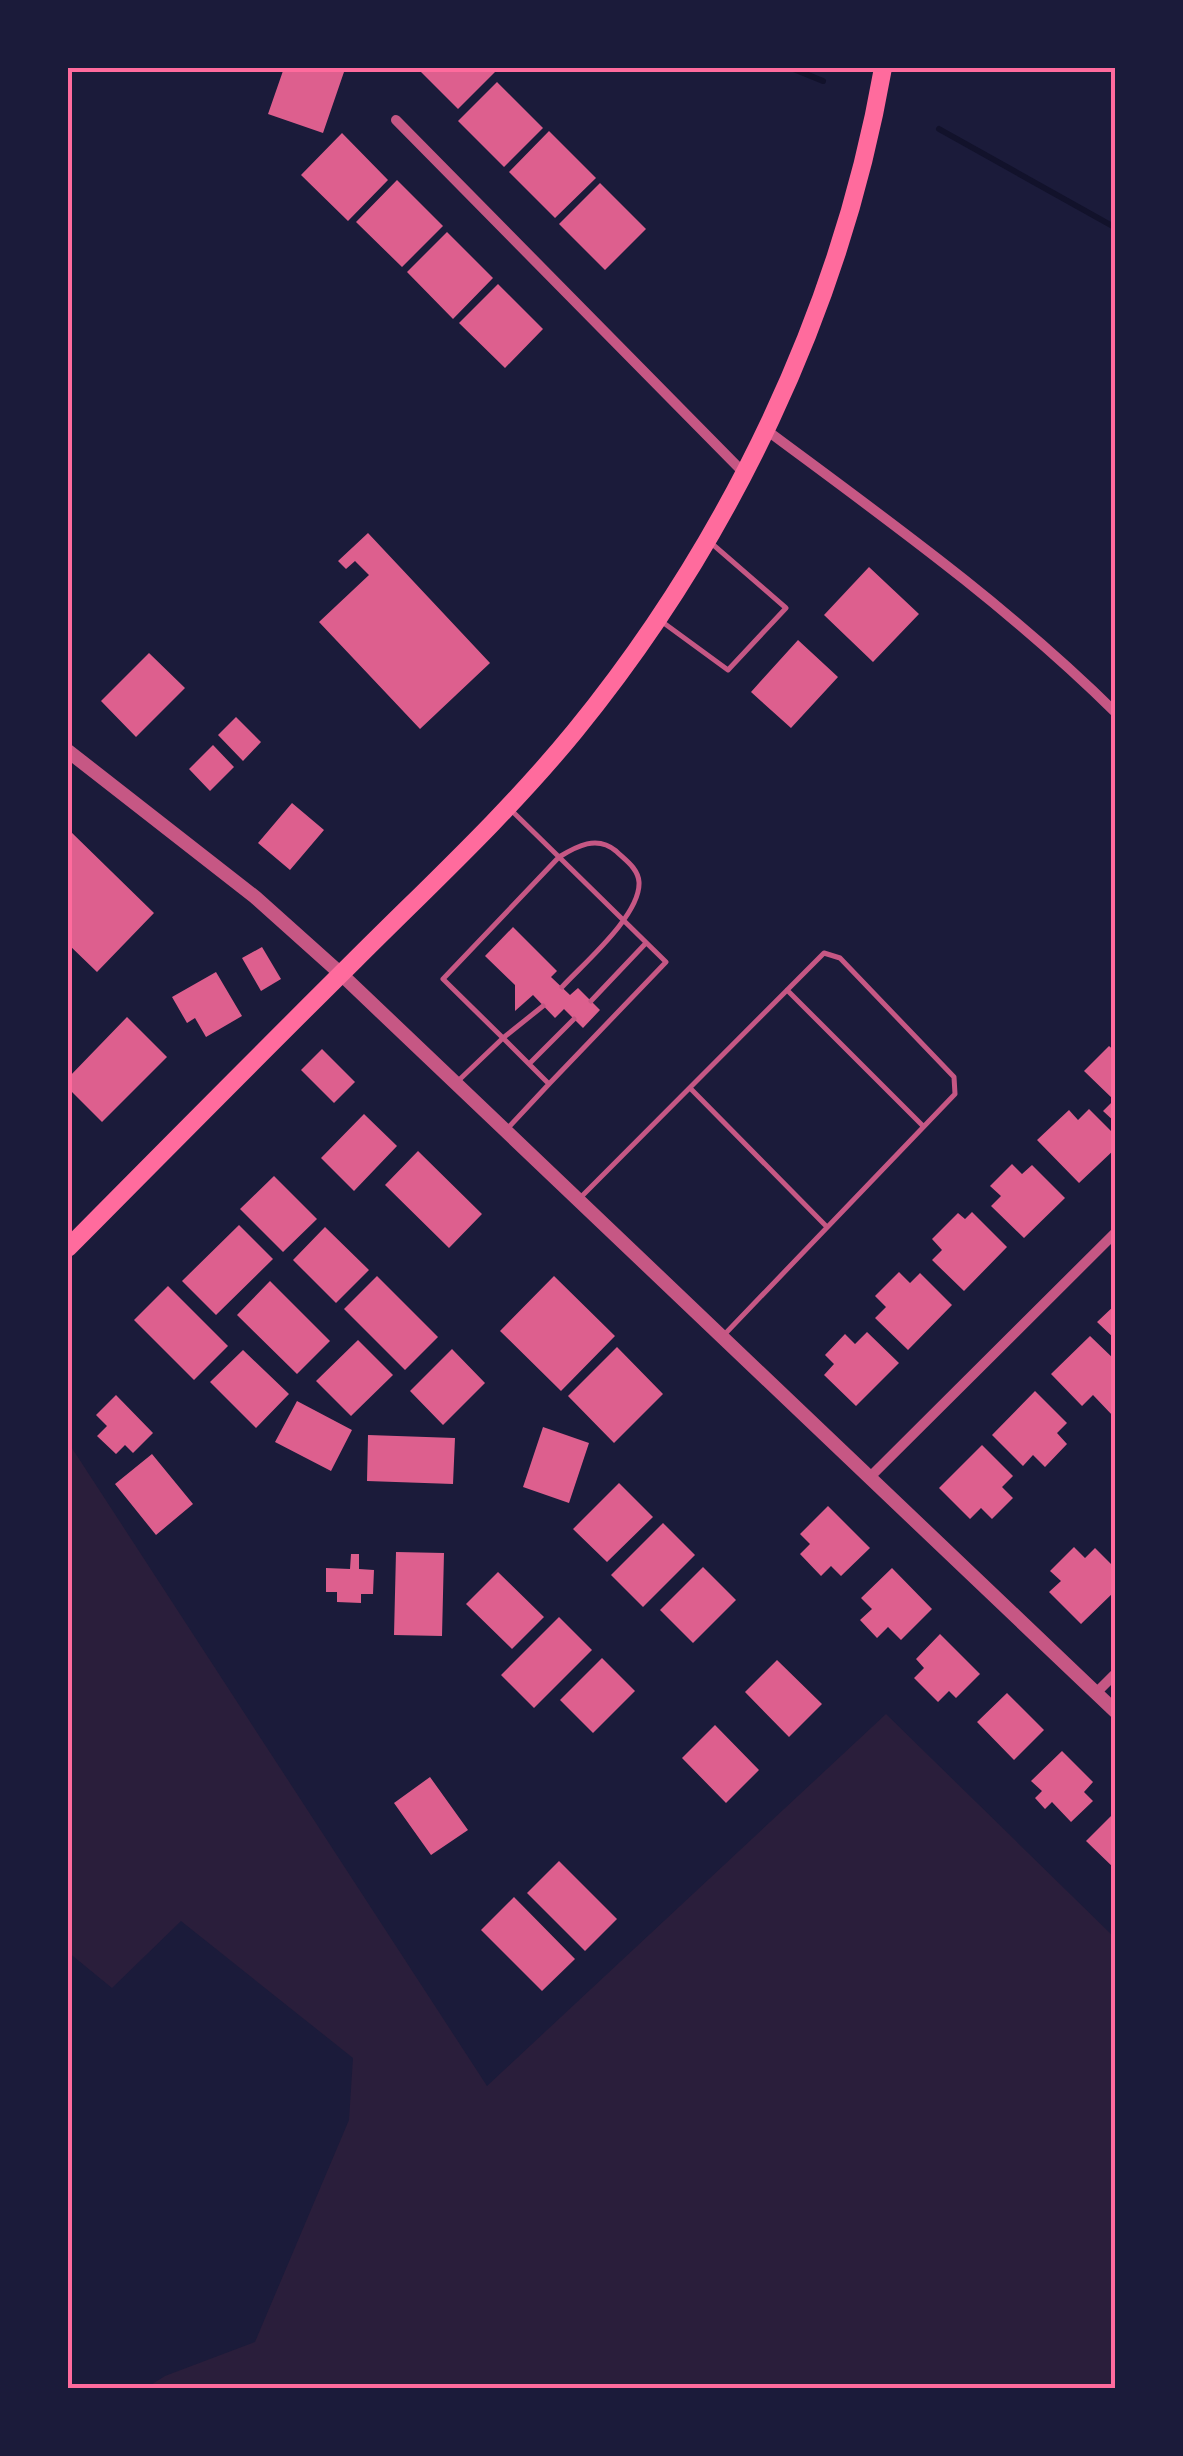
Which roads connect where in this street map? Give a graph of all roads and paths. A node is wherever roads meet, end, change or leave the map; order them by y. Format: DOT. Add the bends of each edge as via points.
graph roads {
  1 [pos="883,68"];
  2 [pos="396,120"];
  3 [pos="765,429"];
  4 [pos="744,472"];
  5 [pos="707,540"];
  6 [pos="658,618"];
  7 [pos="1116,712"];
  8 [pos="68,752"];
  9 [pos="508,806"];
  10 [pos="559,857"];
  11 [pos="624,921"];
  12 [pos="646,943"];
  13 [pos="340,974"];
  14 [pos="562,988"];
  15 [pos="787,990"];
  16 [pos="591,1001"];
  17 [pos="543,1006"];
  18 [pos="574,1019"];
  19 [pos="503,1038"];
  20 [pos="529,1064"];
  21 [pos="456,1084"];
  22 [pos="549,1084"];
  23 [pos="690,1088"];
  24 [pos="924,1126"];
  25 [pos="506,1130"];
  26 [pos="579,1200"];
  27 [pos="827,1228"];
  28 [pos="1116,1232"];
  29 [pos="68,1248"];
  30 [pos="723,1336"];
  31 [pos="871,1476"];
  32 [pos="1116,1673"];
  33 [pos="1096,1693"];
  34 [pos="1116,1712"];
  1 -- 3 [label="main road" via="833,262"];
  2 -- 4 [label="street"];
  3 -- 4 [label="main road"];
  3 -- 7 [label="street" via="988,596"];
  4 -- 5 [label="main road"];
  5 -- 6 [label="main road"];
  5 -- 6 [label="lane" via="786,608 728,670"];
  6 -- 9 [label="main road" via="574,732"];
  8 -- 13 [label="street" via="255,897"];
  9 -- 10 [label="lane"];
  9 -- 13 [label="main road"];
  10 -- 11 [label="lane"];
  10 -- 11 [label="lane" via="592,842 610,846 634,868 638,891"];
  10 -- 19 [label="lane" via="443,979"];
  11 -- 12 [label="lane"];
  11 -- 14 [label="lane"];
  12 -- 16 [label="lane"];
  12 -- 22 [label="lane" via="666,962"];
  13 -- 21 [label="street"];
  13 -- 29 [label="main road"];
  15 -- 23 [label="lane"];
  15 -- 24 [label="lane"];
  15 -- 24 [label="lane" via="824,953 840,958 954,1077 955,1094"];
  17 -- 19 [label="lane"];
  18 -- 20 [label="lane"];
  19 -- 20 [label="lane"];
  19 -- 21 [label="lane"];
  20 -- 22 [label="lane"];
  21 -- 25 [label="street"];
  22 -- 25 [label="lane"];
  23 -- 26 [label="lane"];
  23 -- 27 [label="lane"];
  24 -- 27 [label="lane"];
  25 -- 26 [label="street"];
  26 -- 30 [label="street"];
  27 -- 30 [label="lane"];
  28 -- 31 [label="street"];
  30 -- 31 [label="street"];
  31 -- 33 [label="street"];
  32 -- 33 [label="street"];
  33 -- 34 [label="street"];
}
